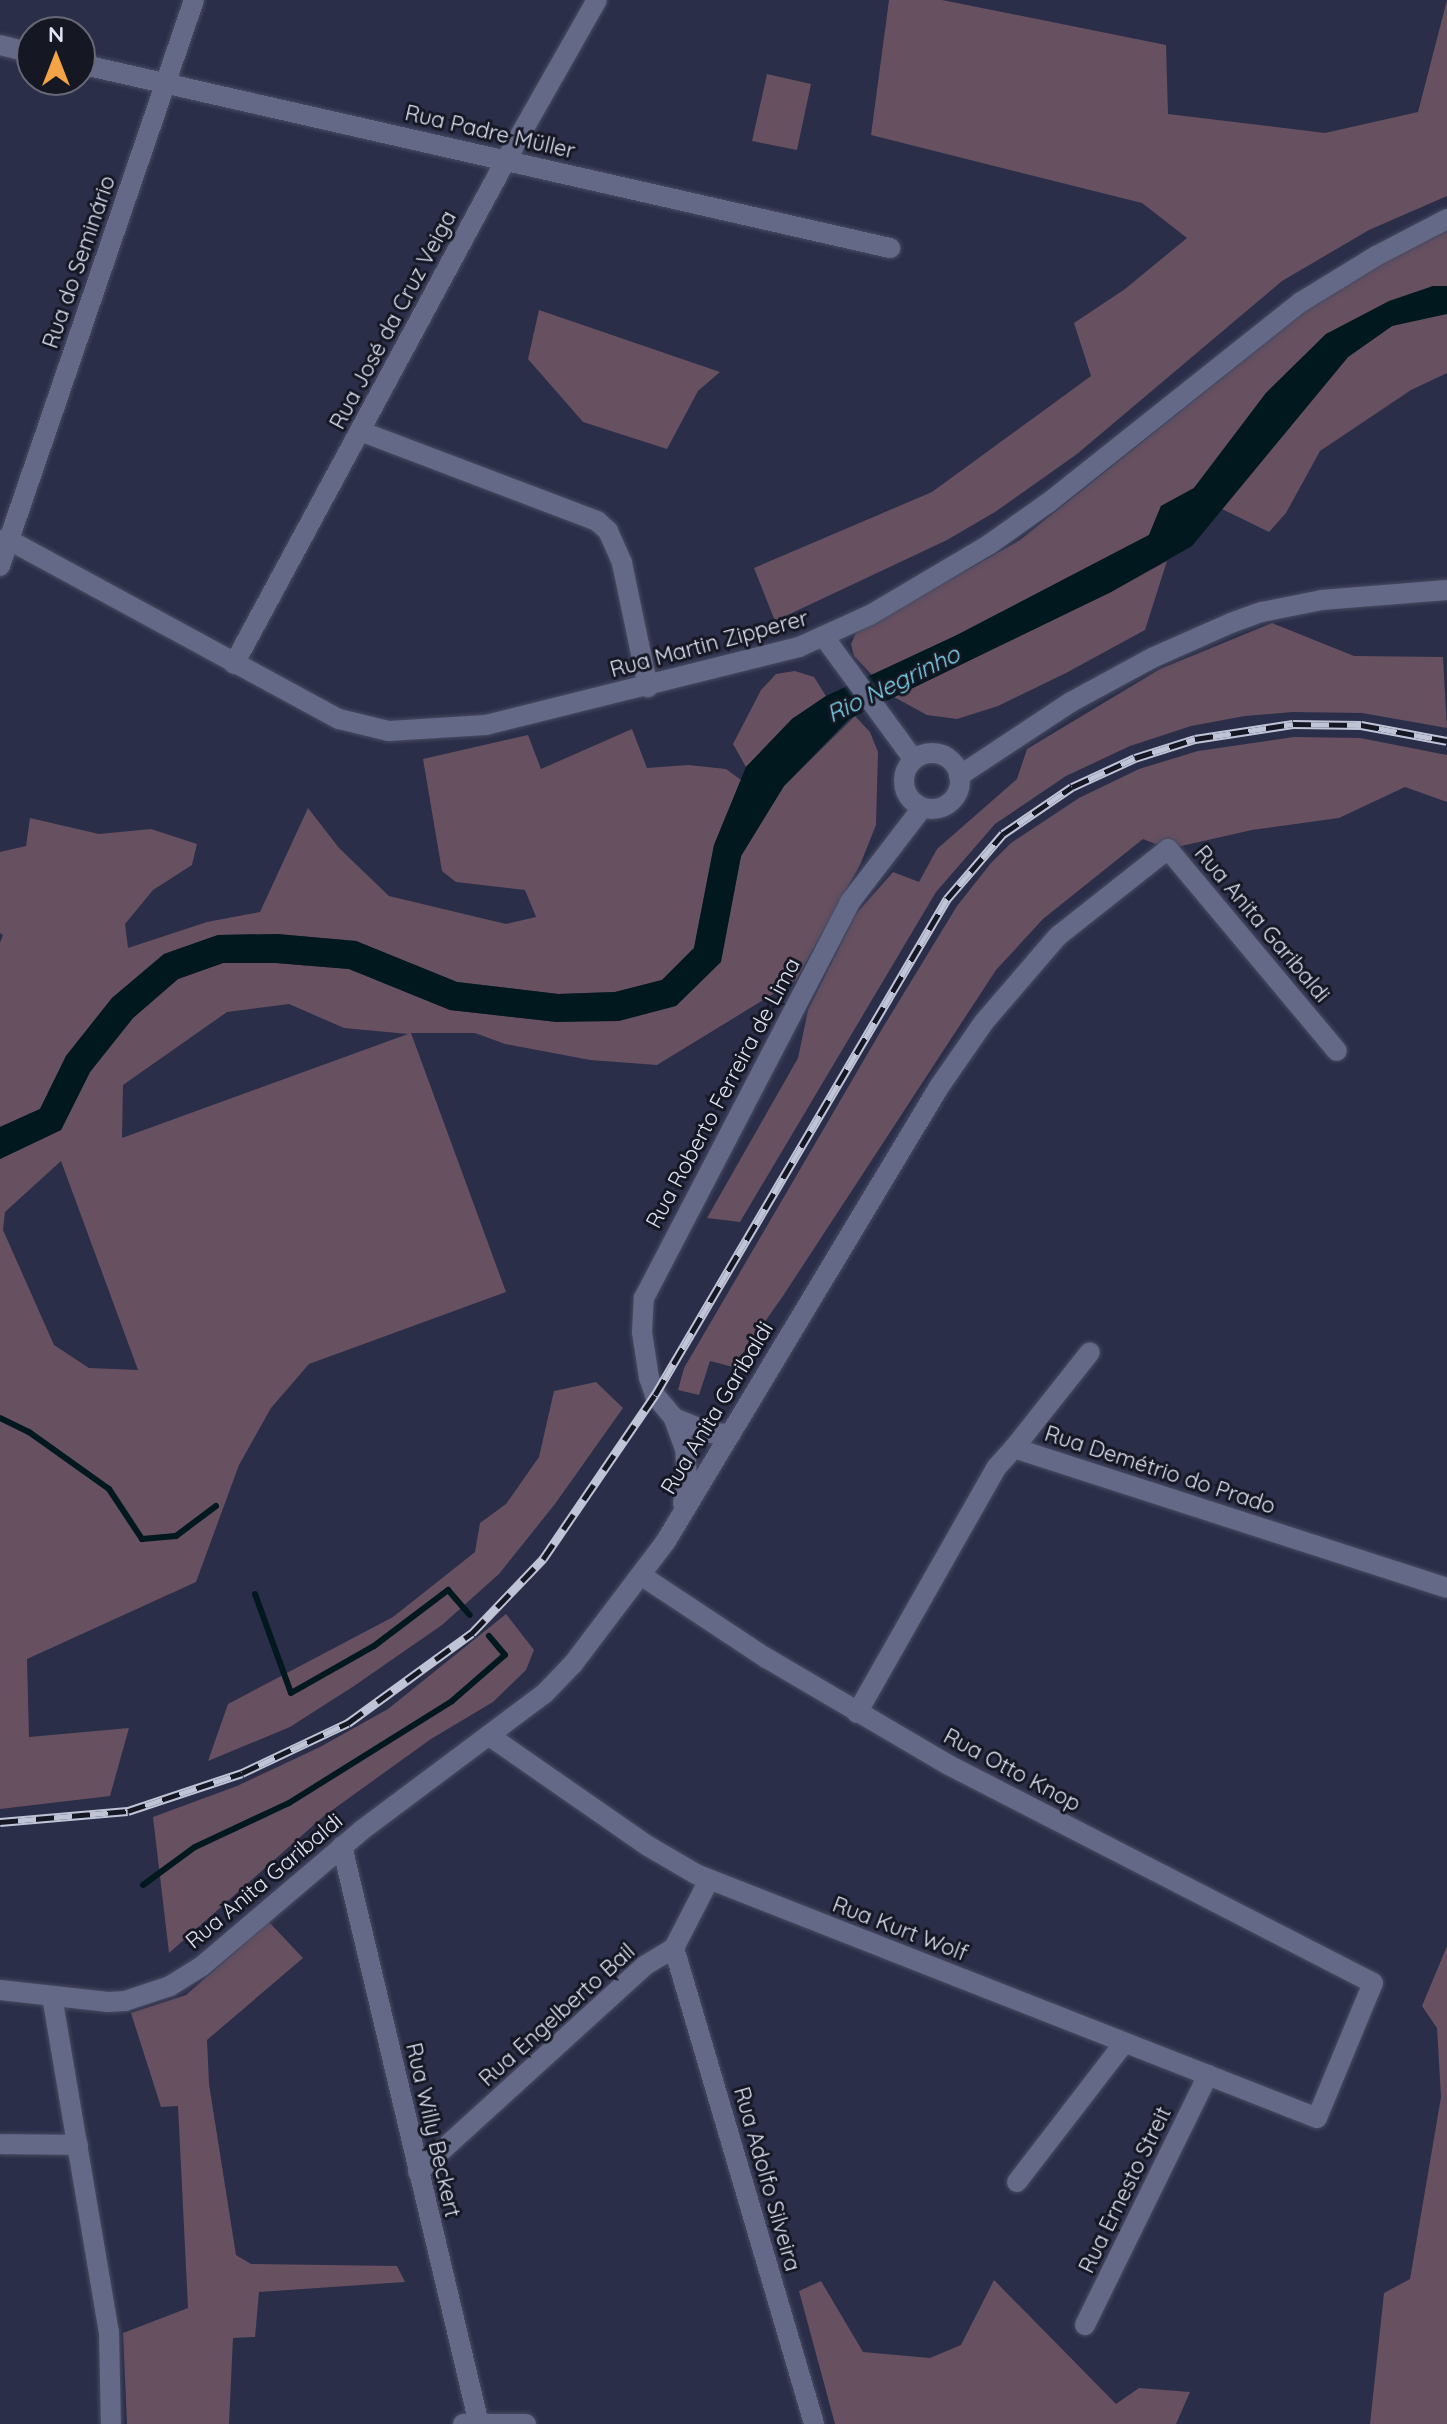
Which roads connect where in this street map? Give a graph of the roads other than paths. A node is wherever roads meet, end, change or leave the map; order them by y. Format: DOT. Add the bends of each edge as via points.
graph roads {
  1 [pos="194,0"];
  2 [pos="597,0"];
  3 [pos="96,68"];
  4 [pos="166,83"];
  5 [pos="506,160"];
  6 [pos="1447,219"];
  7 [pos="890,248"];
  8 [pos="360,431"];
  9 [pos="5,540"];
  10 [pos="0,566"];
  11 [pos="1447,590"];
  12 [pos="824,637"];
  13 [pos="234,664"];
  14 [pos="648,687"];
  15 [pos="914,760"];
  16 [pos="959,776"];
  17 [pos="922,808"];
  18 [pos="1337,1051"];
  19 [pos="1090,1352"];
  20 [pos="674,1418"];
  21 [pos="731,1434"];
  22 [pos="1014,1448"];
  23 [pos="681,1515"];
  24 [pos="642,1576"];
  25 [pos="1447,1588"];
  26 [pos="857,1713"];
  27 [pos="491,1737"];
  28 [pos="342,1846"];
  29 [pos="709,1880"];
  30 [pos="674,1948"];
  31 [pos="0,1990"];
  32 [pos="52,1996"];
  33 [pos="1124,2043"];
  34 [pos="1208,2075"];
  35 [pos="1317,2118"];
  36 [pos="0,2144"];
  37 [pos="78,2145"];
  38 [pos="418,2172"];
  39 [pos="1017,2182"];
  40 [pos="1085,2325"];
  41 [pos="474,2423"];
  42 [pos="111,2424"];
  43 [pos="526,2424"];
  44 [pos="814,2424"];
  1 -- 4 [label="street, Rua do Seminário"];
  2 -- 5 [label="street, Rua José da Cruz Veiga"];
  3 -- 4 [label="street, Rua Padre Müller"];
  4 -- 5 [label="street, Rua Padre Müller"];
  4 -- 9 [label="street, Rua do Seminário"];
  5 -- 7 [label="street, Rua Padre Müller"];
  5 -- 8 [label="street, Rua José da Cruz Veiga"];
  6 -- 12 [label="street, Rua Martin Zipperer" via="1301,302 990,544"];
  8 -- 13 [label="street, Rua José da Cruz Veiga"];
  8 -- 14 [label="street" via="597,521 608,531 622,563"];
  9 -- 10 [label="street, Rua do Seminário"];
  9 -- 13 [label="street, Rua Martin Zipperer"];
  11 -- 16 [label="street" via="1322,600 1231,623 1071,702"];
  12 -- 14 [label="street, Rua Martin Zipperer"];
  12 -- 15 [label="street"];
  13 -- 14 [label="street, Rua Martin Zipperer" via="339,719 389,731 486,725"];
  15 -- 16 [label="street" via="936,754 947,758"];
  15 -- 17 [label="street" via="904,780 912,801"];
  16 -- 17 [label="street" via="954,799 934,809"];
  17 -- 20 [label="street, Rua Roberto Ferreira de Lima" via="850,902 644,1298 642,1332 649,1378"];
  18 -- 21 [label="street, Rua Anita Garibaldi" via="1168,849 1058,936 984,1022 939,1087"];
  19 -- 22 [label="street"];
  20 -- 21 [label="street" via="711,1433"];
  20 -- 23 [label="street, Rua Roberto Ferreira de Lima" via="685,1449"];
  21 -- 23 [label="street, Rua Anita Garibaldi"];
  22 -- 25 [label="street, Rua Demétrio do Prado"];
  22 -- 26 [label="street, Rua Demétrio do Prado" via="996,1468"];
  23 -- 24 [label="street, Rua Anita Garibaldi"];
  24 -- 26 [label="street, Rua Otto Knop"];
  24 -- 27 [label="street, Rua Anita Garibaldi" via="573,1664"];
  26 -- 35 [label="street, Rua Otto Knop" via="1373,1983"];
  27 -- 28 [label="street, Rua Anita Garibaldi"];
  27 -- 29 [label="street, Rua Kurt Wolf" via="648,1846"];
  28 -- 32 [label="street, Rua Anita Garibaldi" via="201,1967 170,1986 117,2002"];
  28 -- 38 [label="street, Rua Willy Beckert"];
  29 -- 30 [label="street"];
  29 -- 33 [label="street, Rua Kurt Wolf"];
  30 -- 38 [label="street, Rua Engelberto Bail" via="644,1966"];
  30 -- 44 [label="street, Rua Adolfo Silveira"];
  31 -- 32 [label="street, Rua Anita Garibaldi"];
  32 -- 37 [label="street"];
  33 -- 34 [label="street, Rua Kurt Wolf"];
  33 -- 39 [label="street"];
  34 -- 35 [label="street, Rua Kurt Wolf"];
  34 -- 40 [label="street, Rua Ernesto Streit"];
  36 -- 37 [label="street"];
  37 -- 42 [label="street" via="109,2332"];
  38 -- 41 [label="street, Rua Willy Beckert"];
  41 -- 43 [label="street"];
}
